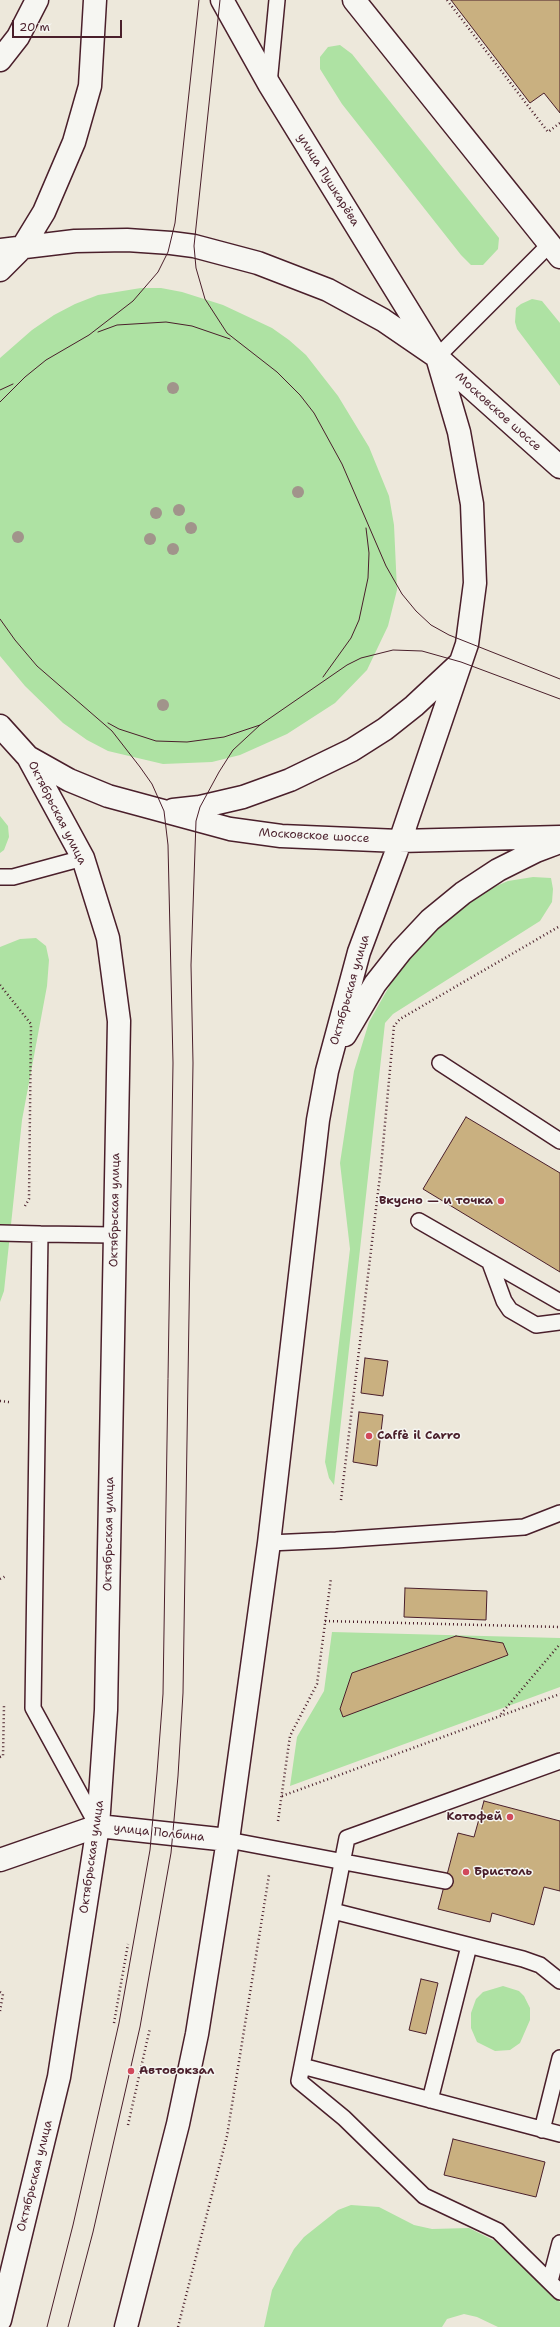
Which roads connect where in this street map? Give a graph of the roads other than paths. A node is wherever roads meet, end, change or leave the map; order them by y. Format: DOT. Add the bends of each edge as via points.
graph roads {
  1 [pos="37,0"];
  2 [pos="95,0"];
  3 [pos="222,0"];
  4 [pos="277,0"];
  5 [pos="354,0"];
  6 [pos="0,60"];
  7 [pos="269,84"];
  8 [pos="22,248"];
  9 [pos="0,250"];
  10 [pos="555,251"];
  11 [pos="0,270"];
  12 [pos="437,357"];
  13 [pos="560,467"];
  14 [pos="461,662"];
  15 [pos="0,726"];
  16 [pos="28,756"];
  17 [pos="164,810"];
  18 [pos="560,836"];
  19 [pos="399,840"];
  20 [pos="560,842"];
  21 [pos="83,858"];
  22 [pos="0,877"];
  23 [pos="440,1063"];
  24 [pos="327,1071"];
  25 [pos="560,1141"];
  26 [pos="419,1221"];
  27 [pos="0,1233"];
  28 [pos="40,1234"];
  29 [pos="114,1235"];
  30 [pos="490,1263"];
  31 [pos="560,1302"];
  32 [pos="560,1322"];
  33 [pos="560,1513"];
  34 [pos="269,1542"];
  35 [pos="560,1761"];
  36 [pos="98,1826"];
  37 [pos="228,1840"];
  38 [pos="0,1860"];
  39 [pos="343,1861"];
  40 [pos="445,1881"];
  41 [pos="332,1911"];
  42 [pos="469,1946"];
  43 [pos="560,1981"];
  44 [pos="560,2058"];
  45 [pos="302,2066"];
  46 [pos="430,2100"];
  47 [pos="542,2130"];
  48 [pos="560,2134"];
  49 [pos="560,2243"];
  50 [pos="555,2287"];
  51 [pos="0,2320"];
  52 [pos="126,2327"];
  1 -- 6 [label="main road" via="18,37"];
  2 -- 8 [label="main road" via="90,86 76,135 44,212"];
  3 -- 7 [label="main road, улица Пушкарёва"];
  4 -- 7 [label="lane"];
  5 -- 10 [label="main road"];
  7 -- 12 [label="main road, улица Пушкарёва"];
  8 -- 9 [label="main road"];
  8 -- 11 [label="main road"];
  8 -- 12 [label="main road" via="75,241 127,240 194,246 258,263 328,290 383,320"];
  10 -- 12 [label="lane"];
  12 -- 13 [label="main road, Московское шоссе"];
  12 -- 14 [label="main road, Октябрьская улица" via="459,432 472,504 475,583 467,644"];
  14 -- 17 [label="main road" via="385,729 333,760 290,780 243,797 200,807"];
  14 -- 19 [label="main road, Октябрьская улица"];
  15 -- 16 [label="main road, Московское шоссе"];
  16 -- 17 [label="main road, Московское шоссе" via="69,780 108,796"];
  16 -- 21 [label="main road, Октябрьская улица"];
  17 -- 19 [label="main road, Московское шоссе" via="196,821 257,834"];
  18 -- 19 [label="main road, Московское шоссе"];
  19 -- 24 [label="main road, Октябрьская улица" via="359,952"];
  20 -- 24 [label="main road" via="498,870 430,920 375,984"];
  21 -- 22 [label="lane" via="13,877"];
  21 -- 29 [label="main road, Октябрьская улица" via="108,938 119,1021"];
  23 -- 25 [label="lane"];
  24 -- 34 [label="main road, Октябрьская улица" via="318,1120"];
  26 -- 30 [label="lane"];
  27 -- 28 [label="lane"];
  28 -- 29 [label="lane"];
  28 -- 36 [label="lane" via="33,1708"];
  29 -- 36 [label="main road, Октябрьская улица" via="106,1710"];
  30 -- 31 [label="lane"];
  30 -- 32 [label="lane" via="510,1310 536,1325"];
  33 -- 34 [label="lane" via="524,1527"];
  34 -- 37 [label="main road, Октябрьская улица"];
  35 -- 39 [label="lane" via="347,1838"];
  36 -- 37 [label="main road, улица Полбина"];
  36 -- 38 [label="main road, улица Полбина"];
  36 -- 51 [label="main road, Октябрьская улица" via="59,2077"];
  37 -- 39 [label="lane"];
  37 -- 52 [label="main road, Октябрьская улица" via="196,2034 178,2124"];
  39 -- 40 [label="lane"];
  39 -- 41 [label="lane"];
  41 -- 42 [label="lane"];
  41 -- 45 [label="lane"];
  42 -- 43 [label="lane" via="540,1965"];
  42 -- 46 [label="lane"];
  44 -- 47 [label="lane"];
  45 -- 46 [label="lane"];
  45 -- 50 [label="lane" via="299,2081 344,2118 424,2196 498,2231"];
  46 -- 47 [label="lane"];
  47 -- 48 [label="lane"];
  49 -- 50 [label="lane"];
}
